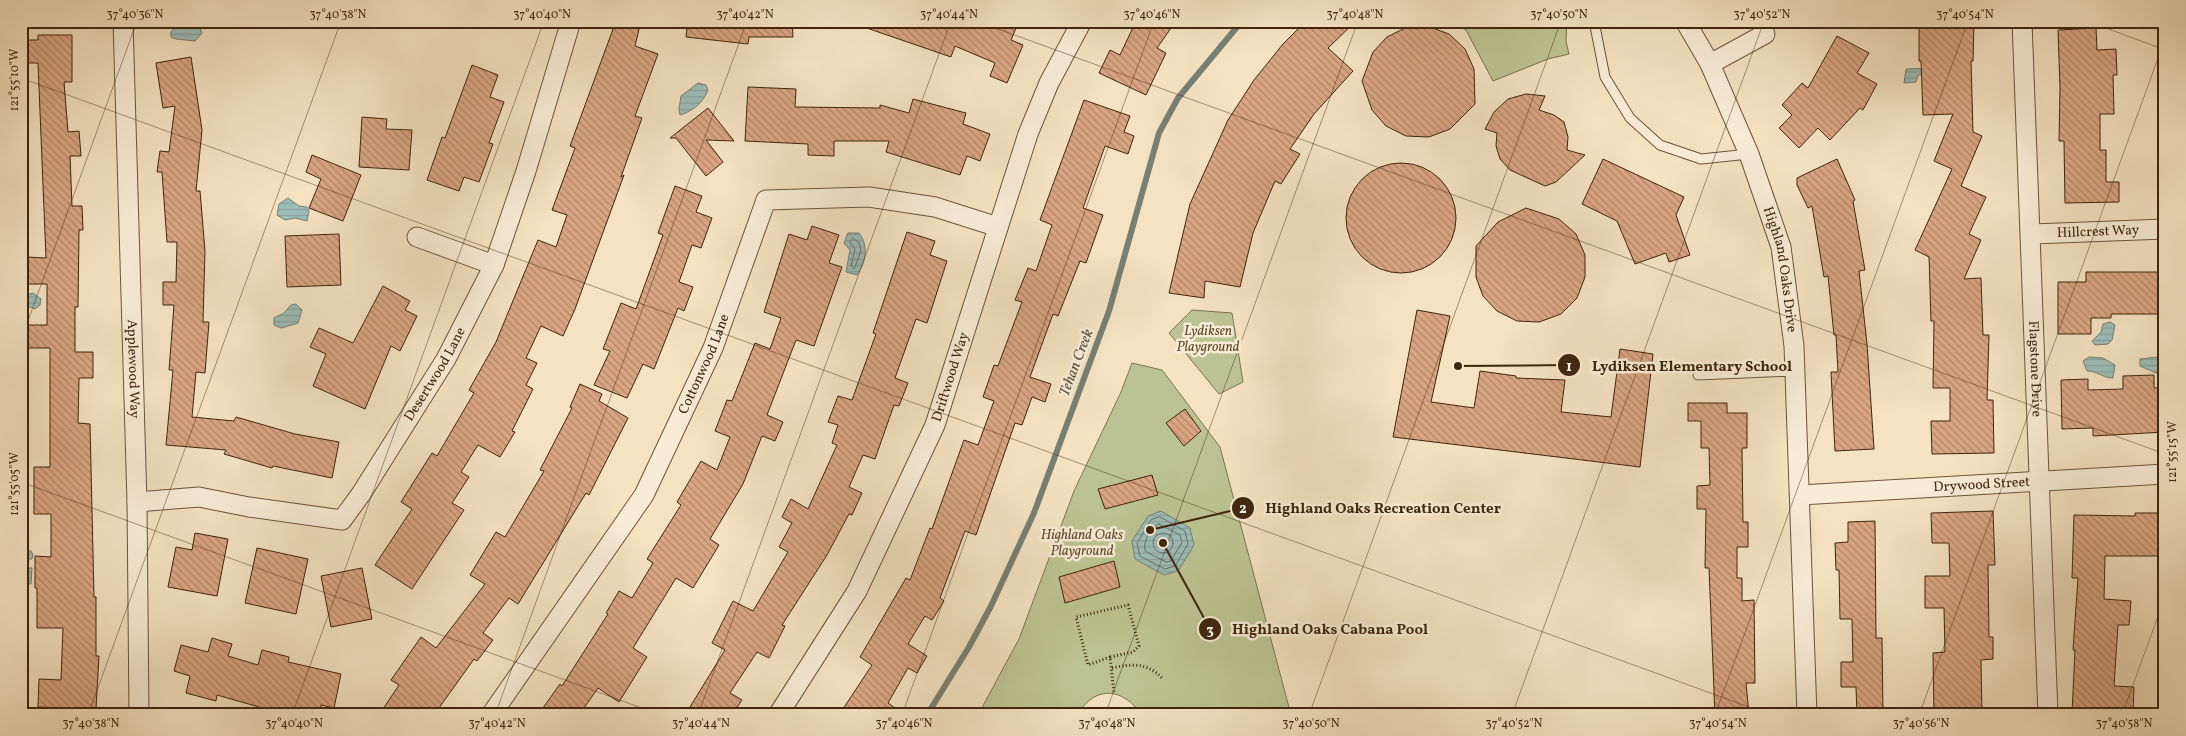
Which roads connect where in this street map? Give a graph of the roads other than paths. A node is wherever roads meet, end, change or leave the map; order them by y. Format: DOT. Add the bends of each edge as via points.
graph roads {
  1 [pos="123,21"];
  2 [pos="571,21"];
  3 [pos="1082,21"];
  4 [pos="1594,21"];
  5 [pos="1685,21"];
  6 [pos="2022,21"];
  7 [pos="1764,34"];
  8 [pos="1710,64"];
  9 [pos="1749,154"];
  10 [pos="998,226"];
  11 [pos="2165,230"];
  12 [pos="2032,234"];
  13 [pos="417,237"];
  14 [pos="494,265"];
  15 [pos="1795,371"];
  16 [pos="1698,375"];
  17 [pos="2165,474"];
  18 [pos="2041,480"];
  19 [pos="1800,495"];
  20 [pos="136,502"];
  21 [pos="139,715"];
  22 [pos="491,715"];
  23 [pos="778,715"];
  24 [pos="1807,715"];
  25 [pos="2048,715"];
  1 -- 20 [label="street, Applewood Way"];
  2 -- 14 [label="street, Desertwood Lane"];
  3 -- 10 [label="street, Driftwood Way" via="1049,83 1028,134"];
  4 -- 9 [label="lane" via="1605,77 1630,118 1660,145 1701,159"];
  5 -- 8 [label="street, Highland Oaks Drive"];
  6 -- 12 [label="street, Flagstone Drive"];
  7 -- 8 [label="street"];
  8 -- 9 [label="street, Highland Oaks Drive"];
  9 -- 15 [label="street, Highland Oaks Drive" via="1781,247"];
  10 -- 22 [label="street, Cottonwood Lane" via="935,206 869,197 766,200 713,348 644,495"];
  10 -- 23 [label="street, Driftwood Way" via="935,425 858,590"];
  11 -- 12 [label="street, Hillcrest Way"];
  12 -- 18 [label="street, Flagstone Drive"];
  13 -- 14 [label="street"];
  14 -- 20 [label="street, Desertwood Lane" via="446,359 342,520 248,507 199,496"];
  15 -- 16 [label="lane"];
  15 -- 19 [label="street, Highland Oaks Drive"];
  17 -- 18 [label="street, Drywood Street"];
  18 -- 19 [label="street, Drywood Street"];
  18 -- 25 [label="street, Flagstone Drive"];
  19 -- 24 [label="street, Highland Oaks Drive"];
  20 -- 21 [label="street, Applewood Way"];
}
